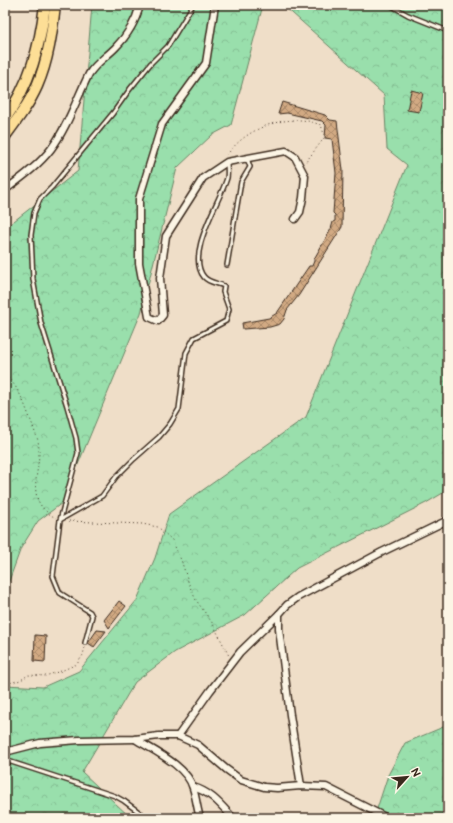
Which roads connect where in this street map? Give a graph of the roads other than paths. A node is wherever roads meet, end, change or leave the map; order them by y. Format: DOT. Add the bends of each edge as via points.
graph roads {
  1 [pos="45,5"];
  2 [pos="55,5"];
  3 [pos="140,5"];
  4 [pos="193,5"];
  5 [pos="215,5"];
  6 [pos="390,5"];
  7 [pos="448,31"];
  8 [pos="5,119"];
  9 [pos="5,136"];
  10 [pos="241,159"];
  11 [pos="227,162"];
  12 [pos="5,190"];
  13 [pos="295,219"];
  14 [pos="227,265"];
  15 [pos="60,520"];
  16 [pos="448,520"];
  17 [pos="279,614"];
  18 [pos="86,643"];
  19 [pos="178,736"];
  20 [pos="135,739"];
  21 [pos="5,752"];
  22 [pos="5,760"];
  23 [pos="301,786"];
  24 [pos="193,787"];
  25 [pos="147,818"];
  26 [pos="200,818"];
  27 [pos="233,818"];
  28 [pos="387,818"];
  1 -- 8 [label="highway" via="36,56 26,83"];
  2 -- 9 [label="highway" via="52,34 37,86"];
  3 -- 12 [label="street" via="129,30 89,74 63,131 51,150"];
  4 -- 15 [label="lane" via="168,46 130,89 114,114 40,199 34,212 31,234 33,279 41,323 67,406 78,453"];
  5 -- 11 [label="street" via="206,63 162,124 138,199 139,264 149,317 158,321 163,315 160,278 166,236 203,178"];
  6 -- 7 [label="lane"];
  10 -- 11 [label="street"];
  10 -- 13 [label="street" via="286,151 295,157 305,176 300,212"];
  10 -- 14 [label="lane" via="248,162 250,167 241,182"];
  11 -- 15 [label="lane" via="228,176 198,252 204,277 224,286 223,292 229,309 226,320 194,338 191,343 186,353 179,409 170,424 116,477 102,496"];
  15 -- 18 [label="lane" via="53,576 60,593 90,612 92,616"];
  16 -- 17 [label="street" via="298,597"];
  17 -- 19 [label="street" via="240,652"];
  17 -- 23 [label="street" via="281,656"];
  19 -- 20 [label="street"];
  19 -- 23 [label="street" via="198,745 241,780 264,787"];
  20 -- 21 [label="street" via="40,743"];
  20 -- 24 [label="street" via="186,773"];
  22 -- 25 [label="lane" via="115,796"];
  23 -- 28 [label="street" via="326,788"];
  24 -- 26 [label="street"];
  24 -- 27 [label="street" via="214,798"];
}
